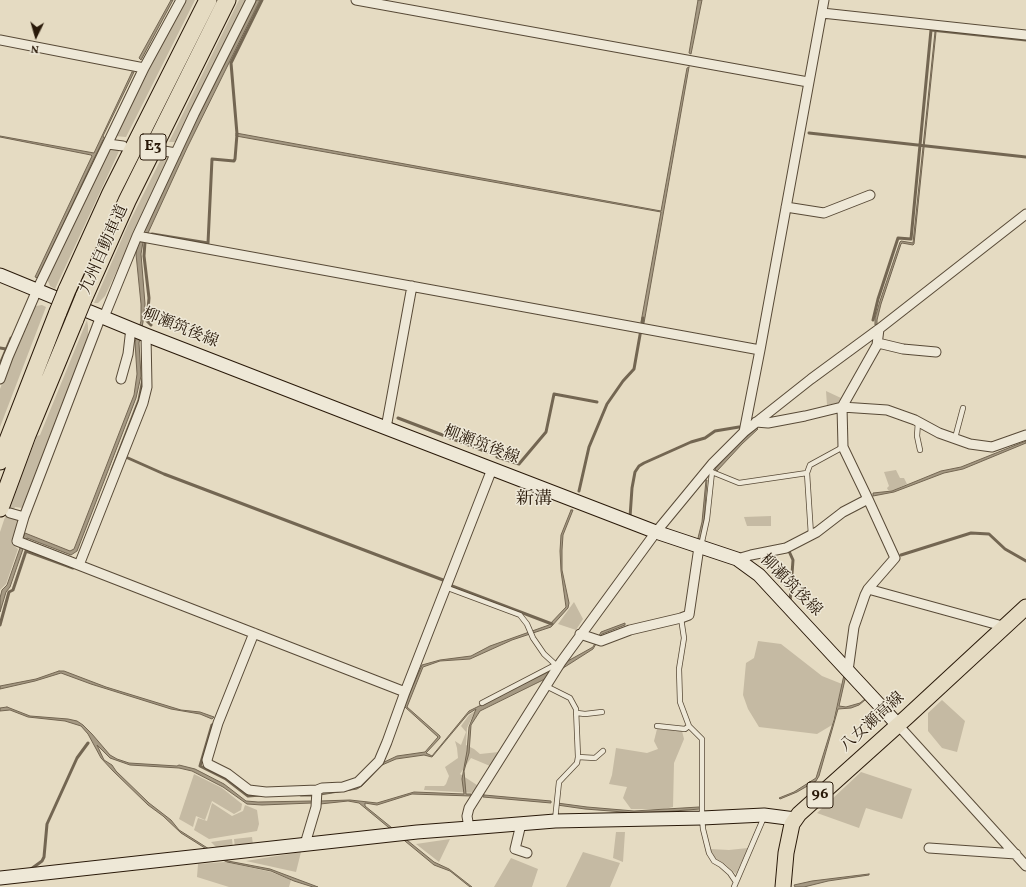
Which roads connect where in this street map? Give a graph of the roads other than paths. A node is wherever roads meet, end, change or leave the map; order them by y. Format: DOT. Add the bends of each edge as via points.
graph roads {
  1 [pos="181,0"];
  2 [pos="208,0"];
  3 [pos="227,0"];
  4 [pos="251,0"];
  5 [pos="356,0"];
  6 [pos="824,0"];
  7 [pos="822,13"];
  8 [pos="1026,35"];
  9 [pos="0,40"];
  10 [pos="144,68"];
  11 [pos="808,82"];
  12 [pos="108,144"];
  13 [pos="124,146"];
  14 [pos="164,151"];
  15 [pos="176,153"];
  16 [pos="870,195"];
  17 [pos="786,207"];
  18 [pos="1026,214"];
  19 [pos="141,236"];
  20 [pos="0,275"];
  21 [pos="412,286"];
  22 [pos="37,290"];
  23 [pos="102,316"];
  24 [pos="131,328"];
  25 [pos="879,329"];
  26 [pos="146,334"];
  27 [pos="878,343"];
  28 [pos="760,350"];
  29 [pos="936,352"];
  30 [pos="4,356"];
  31 [pos="0,379"];
  32 [pos="120,379"];
  33 [pos="842,407"];
  34 [pos="963,408"];
  35 [pos="756,422"];
  36 [pos="918,422"];
  37 [pos="386,428"];
  38 [pos="744,432"];
  39 [pos="1026,435"];
  40 [pos="955,438"];
  41 [pos="843,447"];
  42 [pos="920,450"];
  43 [pos="0,461"];
  44 [pos="492,469"];
  45 [pos="710,471"];
  46 [pos="807,473"];
  47 [pos="868,499"];
  48 [pos="5,511"];
  49 [pos="24,517"];
  50 [pos="656,532"];
  51 [pos="811,535"];
  52 [pos="700,547"];
  53 [pos="737,559"];
  54 [pos="79,565"];
  55 [pos="445,587"];
  56 [pos="868,589"];
  57 [pos="1026,607"];
  58 [pos="681,618"];
  59 [pos="1006,627"];
  60 [pos="254,633"];
  61 [pos="580,634"];
  62 [pos="558,664"];
  63 [pos="848,671"];
  64 [pos="546,686"];
  65 [pos="404,692"];
  66 [pos="482,703"];
  67 [pos="602,712"];
  68 [pos="577,713"];
  69 [pos="898,725"];
  70 [pos="657,726"];
  71 [pos="688,726"];
  72 [pos="603,751"];
  73 [pos="578,757"];
  74 [pos="317,790"];
  75 [pos="764,815"];
  76 [pos="702,818"];
  77 [pos="795,819"];
  78 [pos="555,821"];
  79 [pos="521,824"];
  80 [pos="468,828"];
  81 [pos="306,844"];
  82 [pos="929,848"];
  83 [pos="526,853"];
  84 [pos="1016,854"];
  85 [pos="1026,866"];
  86 [pos="0,878"];
  87 [pos="736,882"];
  88 [pos="734,887"];
  89 [pos="783,887"];
  1 -- 10 [label="street"];
  2 -- 43 [label="highway, 九州自動車道 / E3, bridge" via="111,193 67,290"];
  3 -- 48 [label="highway, 九州自動車道 / E3, bridge" via="127,201 84,296 27,435"];
  4 -- 15 [label="street"];
  5 -- 11 [label="street"];
  6 -- 7 [label="street"];
  7 -- 8 [label="street"];
  7 -- 11 [label="street"];
  9 -- 10 [label="street"];
  10 -- 12 [label="street"];
  11 -- 17 [label="street"];
  12 -- 13 [label="street"];
  12 -- 22 [label="street"];
  14 -- 15 [label="street"];
  15 -- 19 [label="street"];
  16 -- 17 [label="street" via="824,213"];
  17 -- 28 [label="street"];
  18 -- 25 [label="street"];
  19 -- 21 [label="street"];
  19 -- 23 [label="street"];
  20 -- 22 [label="main road, 柳瀬筑後線"];
  21 -- 28 [label="street"];
  21 -- 37 [label="street"];
  22 -- 23 [label="main road, 柳瀬筑後線"];
  22 -- 30 [label="street"];
  23 -- 24 [label="main road, 柳瀬筑後線"];
  23 -- 49 [label="street"];
  24 -- 26 [label="main road, 柳瀬筑後線"];
  24 -- 32 [label="street" via="128,354"];
  25 -- 27 [label="street"];
  25 -- 35 [label="street"];
  26 -- 37 [label="main road, 柳瀬筑後線"];
  26 -- 54 [label="street" via="147,387 143,403"];
  27 -- 29 [label="street" via="903,349"];
  27 -- 33 [label="street"];
  28 -- 38 [label="street"];
  30 -- 31 [label="street"];
  33 -- 35 [label="street" via="768,423"];
  33 -- 36 [label="street" via="887,410"];
  33 -- 41 [label="street"];
  34 -- 40 [label="lane"];
  35 -- 38 [label="street"];
  36 -- 40 [label="street"];
  36 -- 42 [label="lane"];
  37 -- 44 [label="main road, 柳瀬筑後線"];
  38 -- 45 [label="street"];
  39 -- 40 [label="street" via="992,448"];
  41 -- 46 [label="lane" via="810,465"];
  41 -- 47 [label="street"];
  44 -- 50 [label="main road, 柳瀬筑後線"];
  44 -- 55 [label="street"];
  45 -- 46 [label="lane" via="739,484"];
  45 -- 50 [label="street"];
  45 -- 52 [label="lane" via="707,519"];
  46 -- 51 [label="lane"];
  47 -- 51 [label="street" via="843,512"];
  47 -- 56 [label="street" via="895,558"];
  48 -- 49 [label="street"];
  49 -- 54 [label="street" via="17,541"];
  50 -- 52 [label="main road, 柳瀬筑後線"];
  50 -- 61 [label="street"];
  51 -- 53 [label="street" via="786,548"];
  52 -- 53 [label="main road, 柳瀬筑後線"];
  52 -- 58 [label="street" via="689,615"];
  53 -- 63 [label="main road, 柳瀬筑後線" via="759,575"];
  54 -- 60 [label="street"];
  55 -- 62 [label="lane" via="520,615 544,654"];
  55 -- 65 [label="street"];
  56 -- 59 [label="street"];
  56 -- 63 [label="street" via="854,627"];
  57 -- 59 [label="main road, 八女瀬高線 / 96"];
  58 -- 61 [label="street" via="601,640"];
  58 -- 71 [label="lane" via="684,638 679,669 680,702"];
  59 -- 69 [label="main road, 八女瀬高線 / 96"];
  60 -- 65 [label="street"];
  60 -- 74 [label="street" via="218,723 208,764 228,774 249,790"];
  61 -- 62 [label="street"];
  62 -- 64 [label="street"];
  62 -- 66 [label="lane"];
  63 -- 69 [label="main road, 柳瀬筑後線"];
  64 -- 68 [label="lane" via="570,698"];
  64 -- 80 [label="street" via="469,808"];
  65 -- 74 [label="street" via="379,761 358,782 343,787"];
  67 -- 68 [label="lane"];
  68 -- 73 [label="lane"];
  69 -- 77 [label="main road, 八女瀬高線 / 96"];
  69 -- 84 [label="street"];
  70 -- 71 [label="lane" via="685,729"];
  71 -- 76 [label="lane" via="702,739"];
  72 -- 73 [label="lane" via="595,758"];
  73 -- 78 [label="lane" via="577,763 559,782"];
  74 -- 81 [label="street" via="316,807"];
  75 -- 76 [label="main road"];
  75 -- 77 [label="main road"];
  75 -- 87 [label="lane"];
  76 -- 78 [label="main road"];
  76 -- 87 [label="lane" via="709,853"];
  77 -- 89 [label="main road, 96" via="786,853"];
  78 -- 79 [label="main road"];
  79 -- 80 [label="main road"];
  79 -- 83 [label="street" via="515,849"];
  80 -- 81 [label="main road"];
  81 -- 86 [label="main road"];
  82 -- 84 [label="street"];
  84 -- 85 [label="street"];
  87 -- 88 [label="lane"];
}
